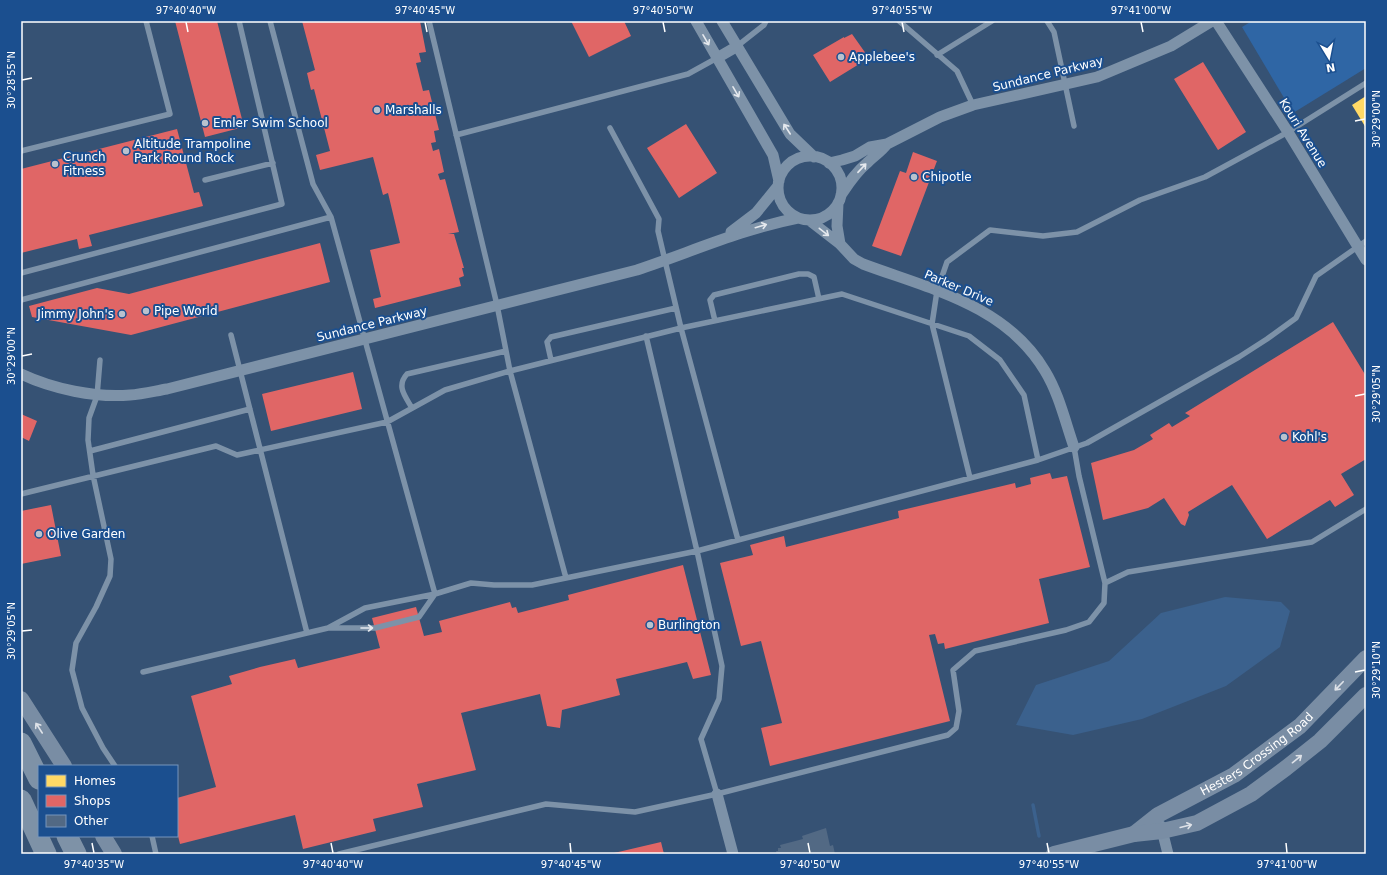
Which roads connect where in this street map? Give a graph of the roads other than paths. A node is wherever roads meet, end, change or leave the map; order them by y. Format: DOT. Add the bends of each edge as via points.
graph roads {
  1 [pos="146,21"];
  2 [pos="239,21"];
  3 [pos="270,21"];
  4 [pos="429,21"];
  5 [pos="696,21"];
  6 [pos="722,21"];
  7 [pos="766,21"];
  8 [pos="899,21"];
  9 [pos="992,21"];
  10 [pos="1047,21"];
  11 [pos="1212,21"];
  12 [pos="1216,21"];
  13 [pos="736,47"];
  14 [pos="937,55"];
  15 [pos="717,58"];
  16 [pos="1366,82"];
  17 [pos="1065,85"];
  18 [pos="973,105"];
  19 [pos="1074,126"];
  20 [pos="610,128"];
  21 [pos="1288,132"];
  22 [pos="456,135"];
  23 [pos="887,144"];
  24 [pos="21,151"];
  25 [pos="814,157"];
  26 [pos="829,162"];
  27 [pos="272,163"];
  28 [pos="205,180"];
  29 [pos="778,184"];
  30 [pos="839,199"];
  31 [pos="331,217"];
  32 [pos="804,219"];
  33 [pos="724,237"];
  34 [pos="840,244"];
  35 [pos="1362,244"];
  36 [pos="1366,260"];
  37 [pos="665,261"];
  38 [pos="21,273"];
  39 [pos="937,292"];
  40 [pos="819,299"];
  41 [pos="21,300"];
  42 [pos="497,305"];
  43 [pos="676,308"];
  44 [pos="715,321"];
  45 [pos="932,324"];
  46 [pos="681,328"];
  47 [pos="231,335"];
  48 [pos="646,336"];
  49 [pos="364,339"];
  50 [pos="506,351"];
  51 [pos="100,360"];
  52 [pos="551,360"];
  53 [pos="240,371"];
  54 [pos="510,371"];
  55 [pos="21,374"];
  56 [pos="97,396"];
  57 [pos="412,408"];
  58 [pos="250,409"];
  59 [pos="387,422"];
  60 [pos="1074,447"];
  61 [pos="260,450"];
  62 [pos="90,451"];
  63 [pos="1038,460"];
  64 [pos="93,475"];
  65 [pos="970,478"];
  66 [pos="21,494"];
  67 [pos="1366,509"];
  68 [pos="738,540"];
  69 [pos="697,551"];
  70 [pos="566,578"];
  71 [pos="1105,583"];
  72 [pos="435,594"];
  73 [pos="328,628"];
  74 [pos="307,633"];
  75 [pos="1366,658"];
  76 [pos="143,672"];
  77 [pos="1366,695"];
  78 [pos="21,699"];
  79 [pos="21,744"];
  80 [pos="61,763"];
  81 [pos="114,765"];
  82 [pos="38,778"];
  83 [pos="717,794"];
  84 [pos="21,800"];
  85 [pos="1158,815"];
  86 [pos="1162,832"];
  87 [pos="1134,834"];
  88 [pos="38,837"];
  89 [pos="38,837"];
  90 [pos="68,837"];
  91 [pos="93,837"];
  92 [pos="105,837"];
  93 [pos="152,837"];
  94 [pos="1071,852"];
  95 [pos="46,854"];
  96 [pos="76,854"];
  97 [pos="101,854"];
  98 [pos="114,854"];
  99 [pos="156,854"];
  100 [pos="339,854"];
  101 [pos="733,854"];
  102 [pos="1168,854"];
  1 -- 24 [label="lane" via="170,114"];
  2 -- 27 [label="lane"];
  3 -- 31 [label="lane" via="312,184"];
  4 -- 22 [label="lane"];
  5 -- 15 [label="street, one-way"];
  6 -- 13 [label="street"];
  7 -- 13 [label="lane"];
  8 -- 14 [label="lane"];
  9 -- 14 [label="lane"];
  10 -- 17 [label="lane" via="1054,32"];
  11 -- 17 [label="street, Sundance Parkway" via="1171,46 1141,60 1097,77"];
  12 -- 21 [label="street, Kouri Avenue"];
  13 -- 15 [label="street"];
  25 -- 13 [label="street, one-way" via="790,134"];
  14 -- 18 [label="lane" via="957,71"];
  15 -- 22 [label="lane" via="688,74"];
  15 -- 29 [label="street, one-way" via="773,155"];
  16 -- 21 [label="lane"];
  17 -- 18 [label="street, Sundance Parkway"];
  17 -- 19 [label="lane"];
  18 -- 23 [label="street, Sundance Parkway" via="940,117"];
  20 -- 37 [label="lane" via="659,219 658,231"];
  21 -- 35 [label="street, Kouri Avenue"];
  21 -- 39 [label="lane" via="1205,177 1140,200 1077,232 1043,236 990,230 947,262"];
  22 -- 42 [label="lane"];
  23 -- 26 [label="street, Sundance Parkway" via="870,147 855,156"];
  30 -- 23 [label="street, Sundance Parkway, one-way" via="852,178"];
  25 -- 26 [label="street"];
  25 -- 29 [label="street" via="803,157 789,163"];
  26 -- 30 [label="street" via="840,177"];
  27 -- 28 [label="lane"];
  27 -- 38 [label="lane" via="282,204"];
  29 -- 32 [label="street" via="783,205 789,213"];
  29 -- 33 [label="street, Sundance Parkway" via="756,213"];
  30 -- 32 [label="street" via="825,215"];
  30 -- 34 [label="street" via="837,226"];
  31 -- 41 [label="lane"];
  31 -- 49 [label="lane"];
  33 -- 32 [label="street, Sundance Parkway, one-way" via="772,223"];
  32 -- 34 [label="street, Parker Drive, one-way"];
  33 -- 37 [label="street, Sundance Parkway"];
  34 -- 39 [label="street, Parker Drive" via="854,259 863,264"];
  35 -- 36 [label="street, Kouri Avenue"];
  35 -- 60 [label="lane" via="1316,276 1296,318 1267,339 1121,425"];
  37 -- 42 [label="street, Sundance Parkway"];
  37 -- 43 [label="lane"];
  39 -- 45 [label="lane"];
  39 -- 60 [label="street, Parker Drive" via="988,313 1019,338 1045,372 1060,404"];
  40 -- 44 [label="lane"];
  40 -- 44 [label="lane" via="814,277 799,274 714,295 710,300"];
  40 -- 45 [label="lane" via="842,294"];
  42 -- 49 [label="street, Sundance Parkway"];
  42 -- 50 [label="lane"];
  43 -- 46 [label="lane"];
  43 -- 52 [label="lane" via="551,337 547,342"];
  44 -- 46 [label="lane"];
  45 -- 63 [label="lane" via="969,336 1004,364 1024,395"];
  45 -- 65 [label="lane"];
  46 -- 48 [label="lane"];
  46 -- 68 [label="lane"];
  47 -- 53 [label="lane"];
  48 -- 52 [label="lane"];
  48 -- 69 [label="lane"];
  49 -- 53 [label="street, Sundance Parkway"];
  49 -- 59 [label="lane"];
  50 -- 54 [label="lane"];
  50 -- 57 [label="lane" via="407,374 402,380 401,387"];
  51 -- 56 [label="lane"];
  52 -- 54 [label="lane"];
  53 -- 56 [label="street, Sundance Parkway" via="167,389 130,395"];
  53 -- 58 [label="lane"];
  54 -- 57 [label="lane" via="445,390"];
  54 -- 70 [label="lane"];
  55 -- 56 [label="street, Sundance Parkway" via="69,390"];
  56 -- 62 [label="lane" via="89,418"];
  57 -- 59 [label="lane"];
  58 -- 61 [label="lane"];
  58 -- 62 [label="lane"];
  59 -- 61 [label="lane"];
  59 -- 72 [label="lane"];
  60 -- 63 [label="lane"];
  60 -- 71 [label="lane"];
  61 -- 64 [label="lane" via="236,455 216,446"];
  61 -- 74 [label="lane"];
  62 -- 64 [label="lane"];
  63 -- 65 [label="lane"];
  64 -- 66 [label="lane"];
  64 -- 81 [label="lane" via="111,558 110,576 76,643 72,670 82,708"];
  65 -- 68 [label="lane"];
  67 -- 71 [label="lane" via="1312,542 1128,572"];
  68 -- 69 [label="lane"];
  69 -- 70 [label="lane"];
  69 -- 83 [label="lane" via="722,666 719,699 701,739"];
  70 -- 72 [label="lane" via="532,585 471,583"];
  71 -- 83 [label="lane" via="1104,603 1089,622 1066,630 975,651 962,661 953,670 959,711 956,728 948,735"];
  72 -- 73 [label="lane" via="365,608"];
  73 -- 72 [label="lane, one-way" via="375,628 419,617"];
  73 -- 74 [label="lane"];
  74 -- 76 [label="lane"];
  75 -- 85 [label="street, Hesters Crossing Road, one-way" via="1300,726 1234,775"];
  86 -- 77 [label="street, Hesters Crossing Road, one-way" via="1197,823 1251,794 1320,741"];
  80 -- 78 [label="street, one-way"];
  79 -- 82 [label="highway"];
  83 -- 100 [label="lane" via="635,812 546,804"];
  83 -- 101 [label="street"];
  84 -- 89 [label="highway"];
  85 -- 86 [label="street"];
  85 -- 87 [label="street, Hesters Crossing Road"];
  86 -- 87 [label="street, Hesters Crossing Road"];
  86 -- 102 [label="street"];
  87 -- 94 [label="street, Hesters Crossing Road"];
  88 -- 95 [label="highway"];
  90 -- 96 [label="highway"];
  91 -- 97 [label="street"];
  92 -- 98 [label="street"];
  93 -- 99 [label="lane"];
}
